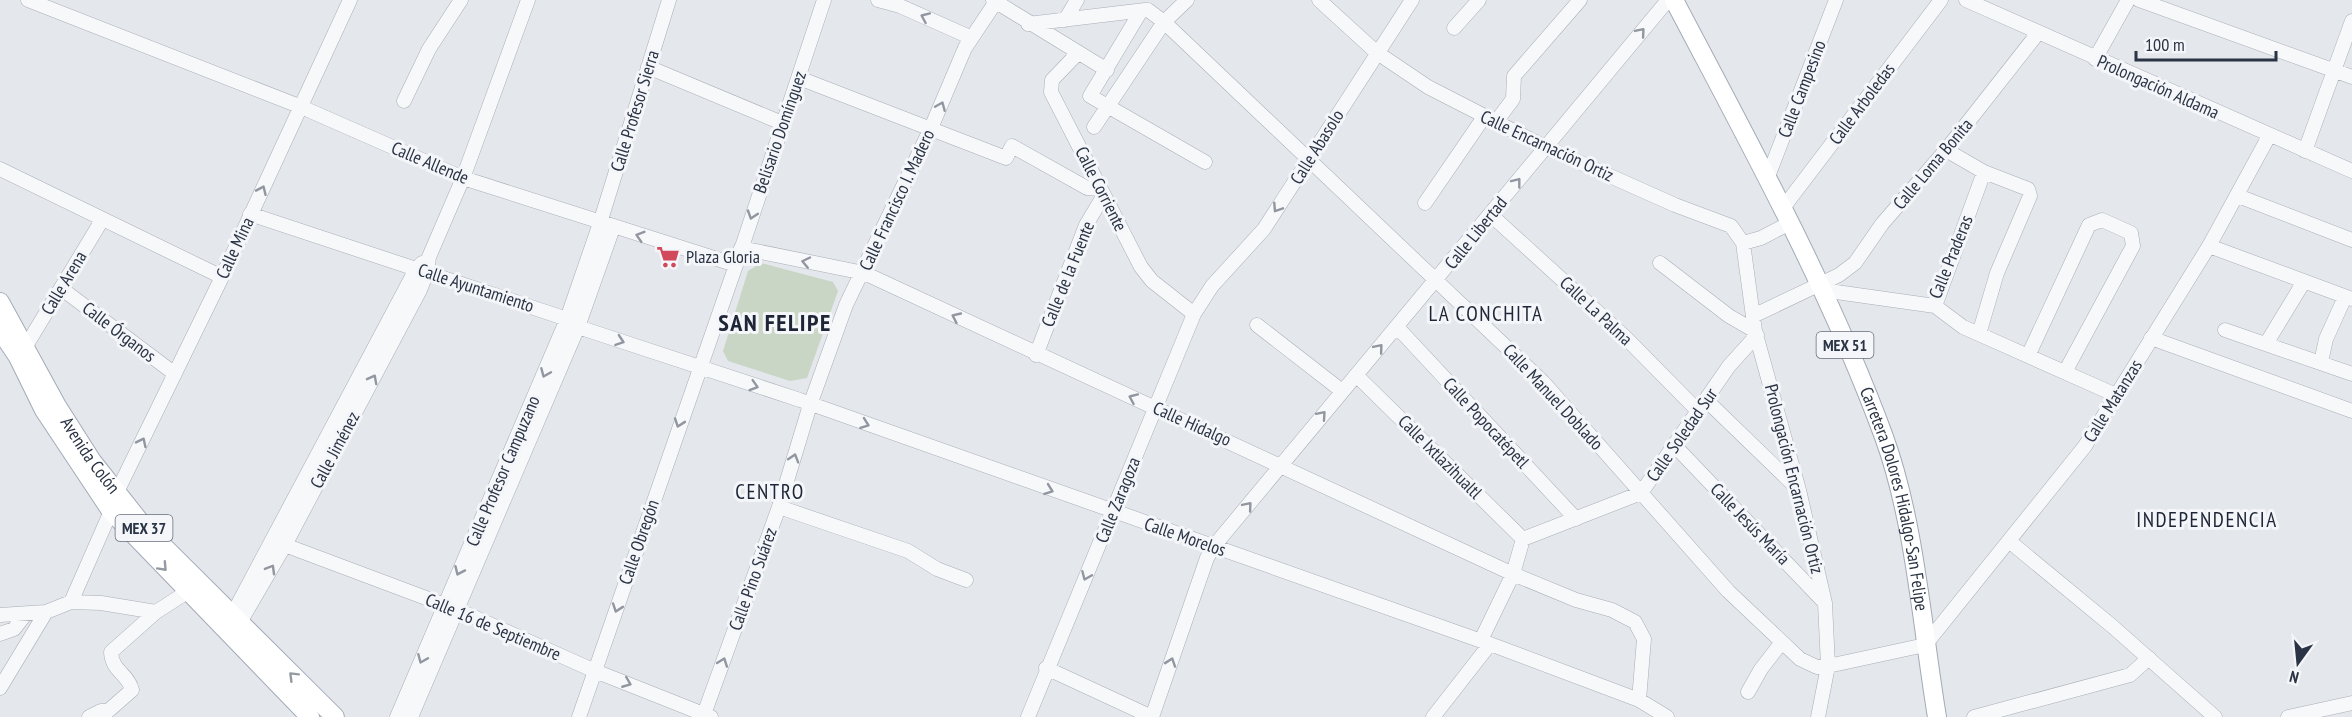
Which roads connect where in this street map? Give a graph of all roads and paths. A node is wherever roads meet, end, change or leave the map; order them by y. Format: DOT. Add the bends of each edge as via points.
graph roads {
  1 [pos="28,0"];
  2 [pos="350,0"];
  3 [pos="461,0"];
  4 [pos="528,0"];
  5 [pos="669,0"];
  6 [pos="824,0"];
  7 [pos="878,0"];
  8 [pos="1077,0"];
  9 [pos="1187,0"];
  10 [pos="1319,0"];
  11 [pos="1412,0"];
  12 [pos="1479,0"];
  13 [pos="1580,0"];
  14 [pos="1668,0"];
  15 [pos="1674,0"];
  16 [pos="1836,0"];
  17 [pos="1941,0"];
  18 [pos="1966,0"];
  19 [pos="2128,0"];
  20 [pos="2139,0"];
  21 [pos="995,1"];
  22 [pos="1147,7"];
  23 [pos="1065,20"];
  24 [pos="2352,21"];
  25 [pos="1164,22"];
  26 [pos="1028,24"];
  27 [pos="1454,28"];
  28 [pos="2038,33"];
  29 [pos="972,38"];
  30 [pos="1376,52"];
  31 [pos="1078,53"];
  32 [pos="2095,59"];
  33 [pos="648,67"];
  34 [pos="1107,70"];
  35 [pos="2333,70"];
  36 [pos="2352,77"];
  37 [pos="799,78"];
  38 [pos="404,101"];
  39 [pos="299,106"];
  40 [pos="1107,108"];
  41 [pos="1489,120"];
  42 [pos="782,123"];
  43 [pos="1094,127"];
  44 [pos="932,128"];
  45 [pos="2269,136"];
  46 [pos="1545,147"];
  47 [pos="1946,150"];
  48 [pos="2305,151"];
  49 [pos="1309,159"];
  50 [pos="1205,162"];
  51 [pos="0,169"];
  52 [pos="2352,171"];
  53 [pos="1984,172"];
  54 [pos="463,178"];
  55 [pos="1767,178"];
  56 [pos="1102,192"];
  57 [pos="2238,196"];
  58 [pos="1425,203"];
  59 [pos="250,214"];
  60 [pos="1491,215"];
  61 [pos="1787,216"];
  62 [pos="102,220"];
  63 [pos="607,225"];
  64 [pos="2352,240"];
  65 [pos="1743,243"];
  66 [pos="2209,246"];
  67 [pos="741,248"];
  68 [pos="1660,263"];
  69 [pos="736,265"];
  70 [pos="421,270"];
  71 [pos="864,273"];
  72 [pos="222,277"];
  73 [pos="1437,280"];
  74 [pos="2303,283"];
  75 [pos="1212,286"];
  76 [pos="1821,287"];
  77 [pos="62,289"];
  78 [pos="2349,298"];
  79 [pos="0,302"];
  80 [pos="1935,306"];
  81 [pos="1196,312"];
  82 [pos="1753,316"];
  83 [pos="573,323"];
  84 [pos="1257,325"];
  85 [pos="1397,327"];
  86 [pos="0,330"];
  87 [pos="2226,330"];
  88 [pos="1756,333"];
  89 [pos="1979,334"];
  90 [pos="2151,338"];
  91 [pos="2266,344"];
  92 [pos="26,345"];
  93 [pos="1036,355"];
  94 [pos="2028,356"];
  95 [pos="2321,362"];
  96 [pos="698,368"];
  97 [pos="2065,372"];
  98 [pos="175,374"];
  99 [pos="2352,374"];
  100 [pos="1356,375"];
  101 [pos="1341,392"];
  102 [pos="2118,396"];
  103 [pos="810,405"];
  104 [pos="1702,405"];
  105 [pos="1155,408"];
  106 [pos="2352,411"];
  107 [pos="1675,446"];
  108 [pos="1282,465"];
  109 [pos="1800,490"];
  110 [pos="1641,493"];
  111 [pos="114,503"];
  112 [pos="779,507"];
  113 [pos="1113,513"];
  114 [pos="490,516"];
  115 [pos="1576,519"];
  116 [pos="2009,541"];
  117 [pos="1523,542"];
  118 [pos="279,543"];
  119 [pos="1214,546"];
  120 [pos="1514,572"];
  121 [pos="966,580"];
  122 [pos="191,585"];
  123 [pos="71,602"];
  124 [pos="1825,603"];
  125 [pos="444,605"];
  126 [pos="458,610"];
  127 [pos="2,611"];
  128 [pos="46,612"];
  129 [pos="156,612"];
  130 [pos="25,615"];
  131 [pos="232,626"];
  132 [pos="15,629"];
  133 [pos="0,634"];
  134 [pos="1486,642"];
  135 [pos="1782,642"];
  136 [pos="1925,645"];
  137 [pos="2149,658"];
  138 [pos="1827,666"];
  139 [pos="1046,668"];
  140 [pos="595,670"];
  141 [pos="0,688"];
  142 [pos="1748,692"];
  143 [pos="1640,700"];
  144 [pos="2352,703"];
  145 [pos="303,714"];
  146 [pos="706,716"];
  147 [pos="89,717"];
  148 [pos="335,717"];
  149 [pos="397,717"];
  150 [pos="411,717"];
  151 [pos="579,717"];
  152 [pos="1028,717"];
  153 [pos="1152,717"];
  154 [pos="1433,717"];
  155 [pos="1667,717"];
  156 [pos="1818,717"];
  157 [pos="1937,717"];
  158 [pos="1974,717"];
  159 [pos="2215,717"];
  160 [pos="2289,717"];
  1 -- 39 [label="street, Calle Allende"];
  2 -- 39 [label="street, Calle Mina"];
  3 -- 38 [label="street" via="429,50"];
  4 -- 54 [label="street, Calle Jiménez"];
  5 -- 33 [label="street, Calle Profesor Sierra"];
  6 -- 37 [label="street, Belisario Domínguez"];
  29 -- 7 [label="street, one-way"];
  8 -- 23 [label="street"];
  9 -- 25 [label="street"];
  10 -- 30 [label="street, Calle Encarnación Ortiz"];
  11 -- 30 [label="street, Calle Abasolo"];
  12 -- 27 [label="street"];
  13 -- 41 [label="street" via="1514,76 1513,99"];
  46 -- 14 [label="street, Calle Libertad, one-way"];
  15 -- 55 [label="main road, Carretera Dolores Hidalgo-San Felipe / MEX 51"];
  16 -- 55 [label="street, Calle Campesino"];
  17 -- 61 [label="street, Calle Arboledas"];
  18 -- 28 [label="street, Prolongación Aldama"];
  19 -- 32 [label="street"];
  20 -- 35 [label="street"];
  21 -- 26 [label="street"];
  21 -- 29 [label="street, Calle Francisco I. Madero"];
  22 -- 23 [label="street"];
  22 -- 25 [label="street, Calle Manuel Doblado"];
  22 -- 34 [label="street"];
  23 -- 26 [label="street"];
  24 -- 35 [label="street"];
  25 -- 40 [label="street"];
  25 -- 49 [label="street, Calle Manuel Doblado"];
  26 -- 31 [label="street"];
  28 -- 32 [label="street, Prolongación Aldama"];
  28 -- 47 [label="street, Calle Loma Bonita"];
  44 -- 29 [label="street, Calle Francisco I. Madero, one-way"];
  30 -- 41 [label="street, Calle Encarnación Ortiz" via="1428,87"];
  30 -- 49 [label="street, Calle Abasolo"];
  31 -- 34 [label="street"];
  31 -- 56 [label="street, Calle Corriente" via="1052,80 1051,92"];
  32 -- 45 [label="street, Prolongación Aldama"];
  33 -- 42 [label="street"];
  33 -- 63 [label="street, Calle Profesor Sierra"];
  34 -- 40 [label="street" via="1090,96"];
  35 -- 36 [label="street"];
  35 -- 48 [label="street"];
  37 -- 42 [label="street, Belisario Domínguez"];
  37 -- 44 [label="street"];
  39 -- 54 [label="street, Calle Allende"];
  59 -- 39 [label="street, Calle Mina, one-way"];
  40 -- 43 [label="street"];
  40 -- 50 [label="street"];
  41 -- 46 [label="street, Calle Encarnación Ortiz"];
  41 -- 58 [label="street"];
  42 -- 67 [label="street, Belisario Domínguez, one-way"];
  44 -- 56 [label="street" via="1006,158 1012,146 1087,188"];
  44 -- 71 [label="street, Calle Francisco I. Madero"];
  45 -- 48 [label="street, Prolongación Aldama"];
  45 -- 57 [label="street, Calle Matanzas"];
  60 -- 46 [label="street, Calle Libertad, one-way"];
  46 -- 65 [label="street, Calle Encarnación Ortiz" via="1731,226"];
  47 -- 53 [label="street"];
  47 -- 76 [label="street, Calle Loma Bonita" via="1882,224 1855,263"];
  48 -- 52 [label="street, Prolongación Aldama"];
  49 -- 73 [label="street, Calle Manuel Doblado"];
  49 -- 75 [label="street, Calle Abasolo, one-way" via="1264,229"];
  51 -- 62 [label="street"];
  53 -- 80 [label="street, Calle Praderas"];
  53 -- 89 [label="street" via="2028,189 2030,196 1997,273"];
  54 -- 63 [label="street, Calle Allende"];
  54 -- 70 [label="street, Calle Jiménez"];
  55 -- 61 [label="main road, Carretera Dolores Hidalgo-San Felipe / MEX 51"];
  56 -- 81 [label="street, Calle Corriente" via="1141,267 1152,281"];
  56 -- 93 [label="street, Calle de la Fuente"];
  57 -- 64 [label="street"];
  57 -- 66 [label="street, Calle Matanzas"];
  59 -- 70 [label="street, Calle Ayuntamiento"];
  59 -- 72 [label="street, Calle Mina"];
  60 -- 73 [label="street, Calle Libertad"];
  60 -- 104 [label="street, Calle La Palma"];
  61 -- 65 [label="street" via="1761,238"];
  61 -- 76 [label="main road, Carretera Dolores Hidalgo-San Felipe / MEX 51"];
  62 -- 72 [label="street"];
  62 -- 77 [label="street, Calle Arena"];
  69 -- 63 [label="street, Calle Allende, one-way"];
  63 -- 83 [label="street, Calle Profesor Campuzano"];
  65 -- 82 [label="street, Prolongación Encarnación Ortiz"];
  66 -- 74 [label="street"];
  66 -- 90 [label="street, Calle Matanzas"];
  67 -- 69 [label="street, Belisario Domínguez"];
  71 -- 67 [label="street, Calle Hidalgo, one-way"];
  68 -- 88 [label="street"];
  69 -- 96 [label="street"];
  70 -- 83 [label="street, Calle Ayuntamiento"];
  70 -- 118 [label="street, Calle Jiménez"];
  93 -- 71 [label="street, Calle Hidalgo, one-way"];
  71 -- 103 [label="street, Calle Francisco I. Madero" via="846,305"];
  72 -- 98 [label="street, Calle Mina"];
  73 -- 85 [label="street, Calle Libertad"];
  73 -- 110 [label="street, Calle Manuel Doblado" via="1543,382"];
  74 -- 78 [label="street"];
  74 -- 91 [label="street"];
  75 -- 81 [label="street, Calle Zaragoza"];
  76 -- 80 [label="street, Calle Praderas"];
  76 -- 82 [label="street"];
  76 -- 136 [label="main road, Carretera Dolores Hidalgo-San Felipe / MEX 51" via="1884,438 1912,553"];
  77 -- 92 [label="street, Calle Arena"];
  77 -- 98 [label="street, Calle Órganos"];
  78 -- 95 [label="street" via="2326,339"];
  79 -- 92 [label="main road, Avenida Colón / MEX 37"];
  80 -- 89 [label="street"];
  81 -- 105 [label="street, Calle Zaragoza"];
  82 -- 88 [label="street, Prolongación Encarnación Ortiz"];
  83 -- 96 [label="street, Calle Ayuntamiento, one-way"];
  83 -- 114 [label="street, Calle Profesor Campuzano"];
  84 -- 101 [label="street"];
  100 -- 85 [label="street, Calle Libertad, one-way"];
  85 -- 115 [label="street, Calle Popocatépetl"];
  86 -- 111 [label="main road, Avenida Colón / MEX 37" via="44,410"];
  87 -- 91 [label="street"];
  88 -- 104 [label="street, Calle Soledad Sur"];
  88 -- 109 [label="street, Prolongación Encarnación Ortiz"];
  89 -- 94 [label="street"];
  90 -- 102 [label="street, Calle Matanzas"];
  90 -- 106 [label="street"];
  91 -- 95 [label="street"];
  92 -- 111 [label="main road, Avenida Colón / MEX 37"];
  105 -- 93 [label="street, Calle Hidalgo, one-way"];
  94 -- 97 [label="street"];
  94 -- 97 [label="street" via="2089,225 2102,220 2131,233 2133,246"];
  95 -- 99 [label="street"];
  96 -- 103 [label="street, Calle Morelos, one-way"];
  96 -- 140 [label="street, Calle Obregón, one-way"];
  97 -- 102 [label="street"];
  111 -- 98 [label="street, Calle Mina, one-way"];
  100 -- 101 [label="street, Calle Libertad"];
  100 -- 117 [label="street, Calle Ixtlazihualtl"];
  108 -- 101 [label="street, Calle Libertad, one-way"];
  102 -- 116 [label="street, Calle Matanzas" via="2085,446"];
  112 -- 103 [label="street, Calle Pino Suárez, one-way"];
  103 -- 113 [label="street, Calle Morelos, one-way"];
  104 -- 107 [label="street, Calle Soledad Sur"];
  104 -- 109 [label="street, Calle La Palma"];
  105 -- 108 [label="street, Calle Hidalgo"];
  105 -- 113 [label="street, Calle Zaragoza"];
  107 -- 110 [label="street, Calle Soledad Sur"];
  107 -- 124 [label="street, Calle Jesús María"];
  119 -- 108 [label="street, Calle Libertad, one-way"];
  108 -- 120 [label="street, Calle Hidalgo"];
  109 -- 124 [label="street, Prolongación Encarnación Ortiz"];
  110 -- 115 [label="street, Calle Soledad Sur"];
  110 -- 135 [label="street, Calle Manuel Doblado" via="1728,591"];
  111 -- 122 [label="main road, Avenida Colón / MEX 37" via="145,528"];
  111 -- 123 [label="street, Calle Mina"];
  112 -- 121 [label="street" via="908,551 937,570"];
  146 -- 112 [label="street, Calle Pino Suárez, one-way"];
  113 -- 119 [label="street, Calle Morelos"];
  113 -- 139 [label="street, Calle Zaragoza, one-way"];
  114 -- 125 [label="street, Calle Profesor Campuzano, one-way"];
  114 -- 126 [label="street, Calle Profesor Campuzano"];
  115 -- 117 [label="street, Calle Soledad Sur"];
  116 -- 136 [label="street, Calle Matanzas"];
  116 -- 137 [label="street"];
  117 -- 120 [label="street"];
  118 -- 125 [label="street, Calle 16 de Septiembre"];
  118 -- 131 [label="street, Calle Jiménez"];
  119 -- 134 [label="street, Calle Morelos"];
  153 -- 119 [label="street, Calle Libertad, one-way"];
  120 -- 134 [label="street"];
  120 -- 143 [label="street, Calle Hidalgo" via="1635,622 1644,639"];
  122 -- 129 [label="street"];
  122 -- 131 [label="main road, Avenida Colón / MEX 37"];
  123 -- 128 [label="street"];
  123 -- 129 [label="street"];
  124 -- 138 [label="street, Prolongación Encarnación Ortiz"];
  125 -- 126 [label="street, Calle 16 de Septiembre"];
  125 -- 149 [label="street, Calle Profesor Campuzano, one-way"];
  126 -- 140 [label="street, Calle 16 de Septiembre"];
  126 -- 150 [label="street, Calle Profesor Campuzano"];
  127 -- 130 [label="street"];
  127 -- 132 [label="street"];
  128 -- 130 [label="street"];
  128 -- 141 [label="street"];
  129 -- 147 [label="street" via="111,652 112,664 132,690 108,711"];
  130 -- 132 [label="street"];
  131 -- 145 [label="main road, Avenida Colón / MEX 37"];
  148 -- 131 [label="main road, Avenida Colón / MEX 37, one-way"];
  132 -- 133 [label="street"];
  134 -- 143 [label="street, Calle Morelos"];
  134 -- 154 [label="street"];
  135 -- 138 [label="street, Calle Manuel Doblado" via="1800,659 1817,667"];
  135 -- 142 [label="street"];
  136 -- 138 [label="street, Calle Manuel Doblado"];
  136 -- 157 [label="main road, Carretera Dolores Hidalgo-San Felipe / MEX 51"];
  137 -- 158 [label="street" via="2130,675"];
  137 -- 159 [label="street"];
  138 -- 156 [label="street, Prolongación Encarnación Ortiz"];
  139 -- 152 [label="street, Calle Zaragoza"];
  139 -- 153 [label="street"];
  140 -- 146 [label="street, Calle 16 de Septiembre, one-way"];
  140 -- 151 [label="street, Calle Obregón"];
  143 -- 155 [label="street, Calle Morelos"];
  144 -- 160 [label="street"];
}
